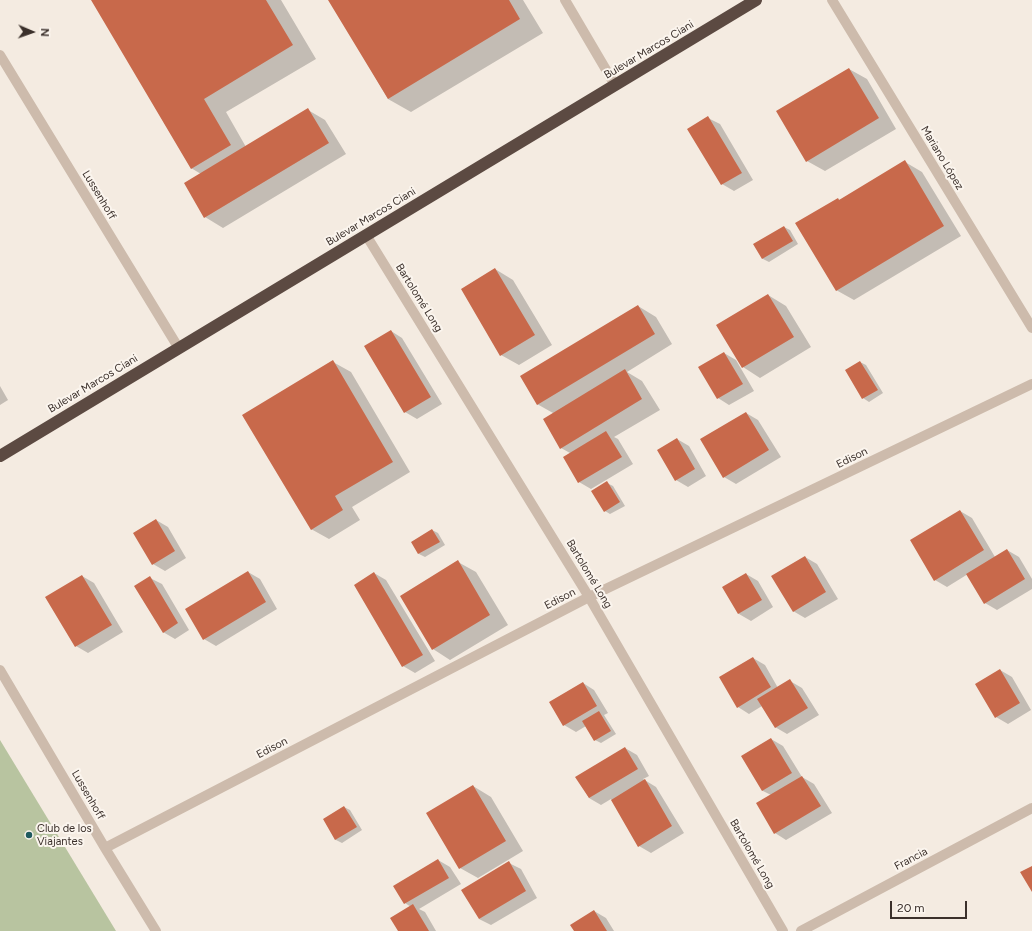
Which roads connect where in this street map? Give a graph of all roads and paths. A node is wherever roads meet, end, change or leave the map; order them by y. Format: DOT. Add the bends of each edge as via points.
graph roads {
  1 [pos="565,0"];
  2 [pos="756,0"];
  3 [pos="832,0"];
  4 [pos="0,56"];
  5 [pos="615,85"];
  6 [pos="366,236"];
  7 [pos="1032,328"];
  8 [pos="178,348"];
  9 [pos="1032,384"];
  10 [pos="0,456"];
  11 [pos="589,597"];
  12 [pos="0,670"];
  13 [pos="1032,808"];
  14 [pos="105,848"];
  15 [pos="156,931"];
  16 [pos="783,931"];
  17 [pos="800,931"];
  1 -- 5 [label="street"];
  2 -- 5 [label="highway, Bulevar Marcos Ciani"];
  3 -- 7 [label="street, Mariano López"];
  4 -- 8 [label="street, Lussenhoff"];
  5 -- 6 [label="highway, Bulevar Marcos Ciani"];
  6 -- 8 [label="highway, Bulevar Marcos Ciani"];
  6 -- 11 [label="street, Bartolomé Long"];
  8 -- 10 [label="highway, Bulevar Marcos Ciani"];
  9 -- 11 [label="street, Edison"];
  11 -- 14 [label="street, Edison"];
  11 -- 16 [label="street, Bartolomé Long"];
  12 -- 14 [label="street, Lussenhoff"];
  13 -- 17 [label="street, Francia"];
  14 -- 15 [label="street, Lussenhoff"];
}
